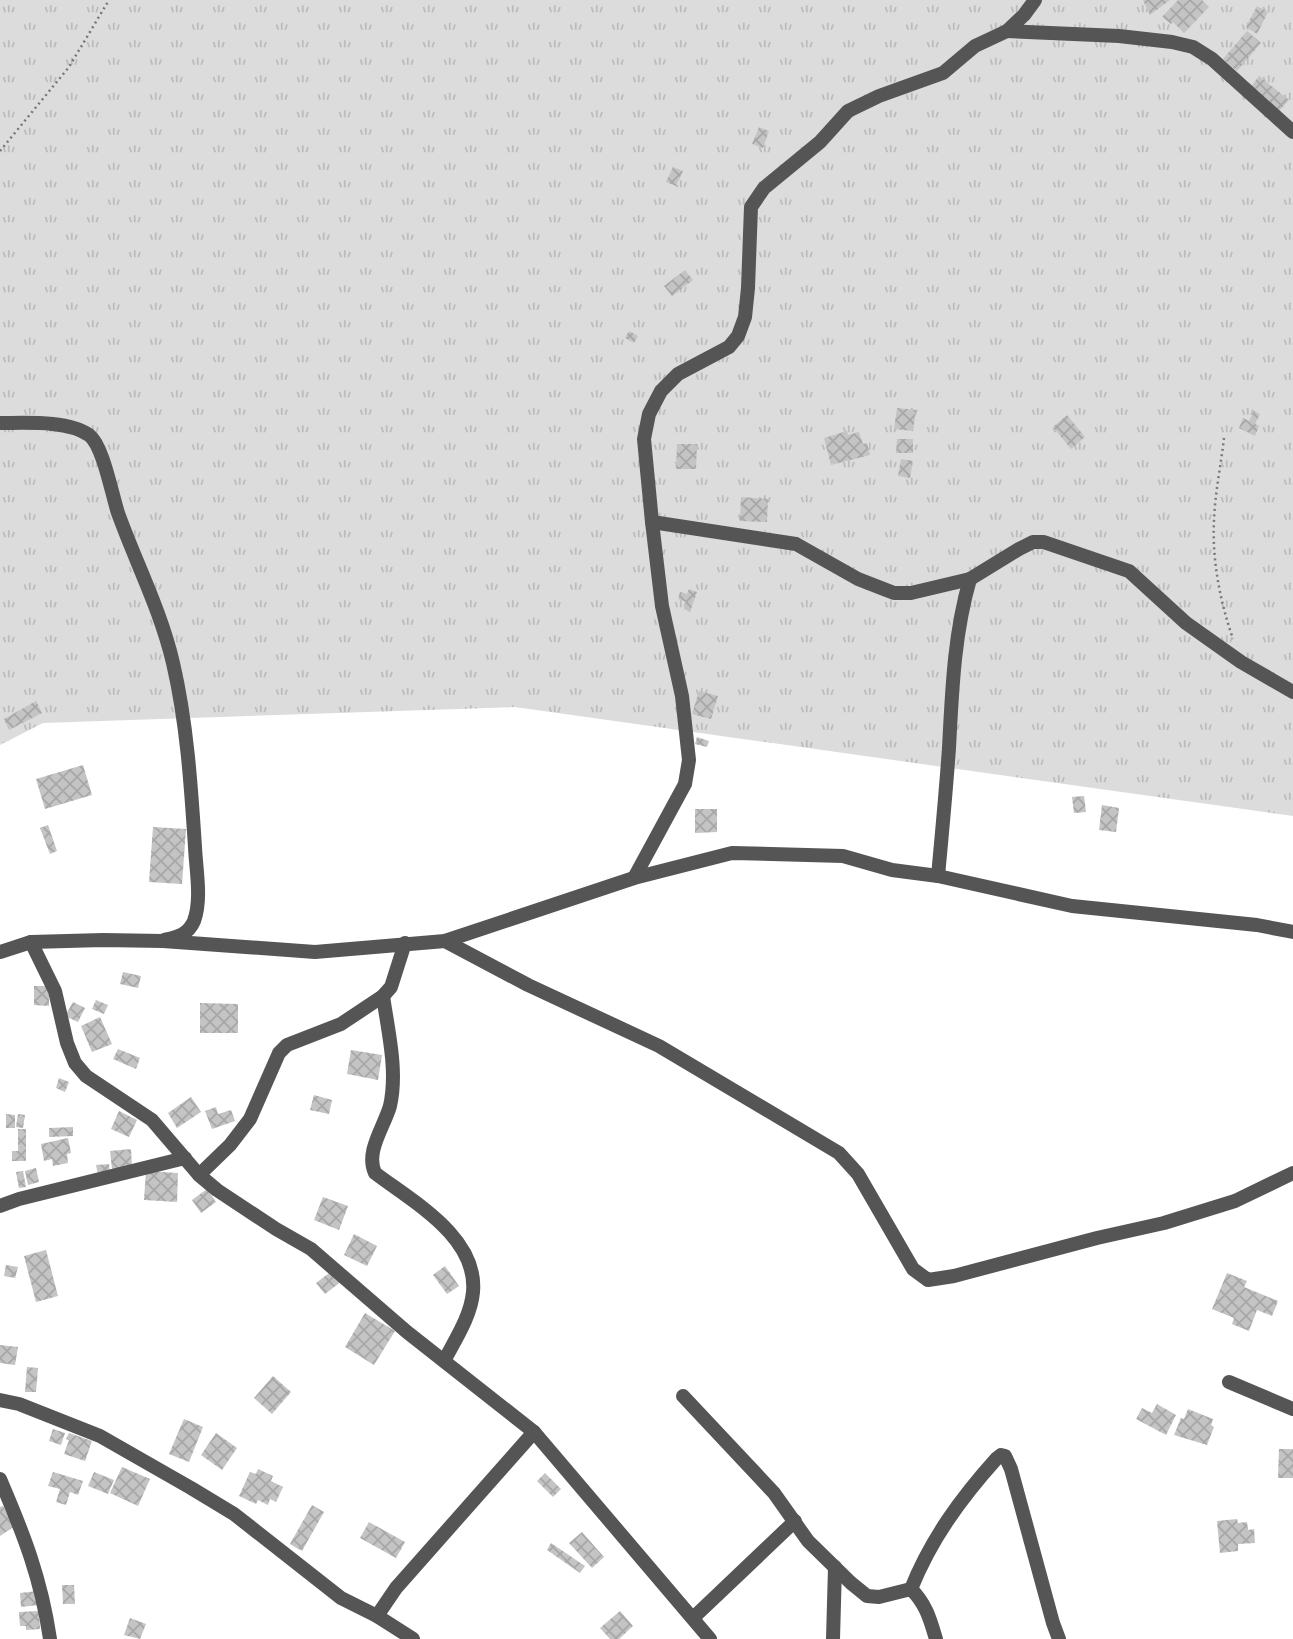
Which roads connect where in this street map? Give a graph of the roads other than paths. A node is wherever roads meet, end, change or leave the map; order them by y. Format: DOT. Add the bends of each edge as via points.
graph roads {
  1 [pos="1035,0"];
  2 [pos="1007,31"];
  3 [pos="1293,132"];
  4 [pos="0,423"];
  5 [pos="652,522"];
  6 [pos="970,579"];
  7 [pos="1293,692"];
  8 [pos="937,876"];
  9 [pos="634,878"];
  10 [pos="1293,932"];
  11 [pos="163,941"];
  12 [pos="445,941"];
  13 [pos="31,942"];
  14 [pos="405,943"];
  15 [pos="0,952"];
  16 [pos="383,996"];
  17 [pos="185,1158"];
  18 [pos="1293,1173"];
  19 [pos="199,1175"];
  20 [pos="0,1206"];
  21 [pos="444,1361"];
  22 [pos="1229,1382"];
  23 [pos="683,1396"];
  24 [pos="0,1400"];
  25 [pos="1293,1409"];
  26 [pos="534,1432"];
  27 [pos="0,1479"];
  28 [pos="795,1521"];
  29 [pos="835,1567"];
  30 [pos="911,1589"];
  31 [pos="377,1616"];
  32 [pos="693,1618"];
  33 [pos="50,1639"];
  34 [pos="413,1639"];
  35 [pos="710,1639"];
  36 [pos="833,1639"];
  37 [pos="936,1639"];
  38 [pos="1059,1639"];
  1 -- 2 [label="street"];
  2 -- 3 [label="street" via="1119,36 1193,47"];
  2 -- 5 [label="street" via="975,46 934,78 848,111 756,198 751,207 745,317 738,337 729,347 678,374 661,391 649,414 643,439"];
  4 -- 11 [label="street" via="64,426 91,436 173,662 185,730 197,909 193,924 182,936"];
  5 -- 6 [label="street" via="796,544 858,579 894,593"];
  5 -- 9 [label="street" via="689,760 685,784"];
  6 -- 7 [label="street" via="1032,542 1129,571 1171,611 1241,663"];
  6 -- 8 [label="street" via="954,660"];
  8 -- 9 [label="street" via="843,856 732,853"];
  8 -- 10 [label="street" via="1072,906"];
  9 -- 12 [label="street"];
  11 -- 13 [label="street"];
  11 -- 14 [label="street" via="315,951"];
  12 -- 14 [label="street"];
  12 -- 18 [label="street" via="659,1046 839,1153 858,1174 913,1269 928,1280 1164,1223 1235,1201"];
  13 -- 15 [label="street"];
  13 -- 17 [label="street" via="55,991 75,1063 86,1076 152,1120"];
  14 -- 16 [label="street" via="391,987"];
  16 -- 19 [label="street" via="341,1024 287,1045 250,1119"];
  16 -- 21 [label="street" via="393,1083 371,1165 457,1241 473,1277 465,1321"];
  17 -- 19 [label="street"];
  17 -- 20 [label="street"];
  19 -- 21 [label="street" via="312,1249"];
  21 -- 26 [label="street"];
  22 -- 25 [label="street"];
  23 -- 28 [label="street"];
  24 -- 31 [label="street" via="100,1436 191,1488 234,1514 317,1582"];
  26 -- 31 [label="street" via="396,1588"];
  26 -- 32 [label="street"];
  27 -- 33 [label="street" via="32,1555"];
  28 -- 29 [label="street"];
  28 -- 32 [label="street"];
  29 -- 30 [label="street" via="867,1596"];
  29 -- 36 [label="street"];
  30 -- 37 [label="street" via="929,1613"];
  30 -- 38 [label="street" via="947,1520 997,1458 1005,1456"];
  31 -- 34 [label="street"];
  32 -- 35 [label="street"];
}
